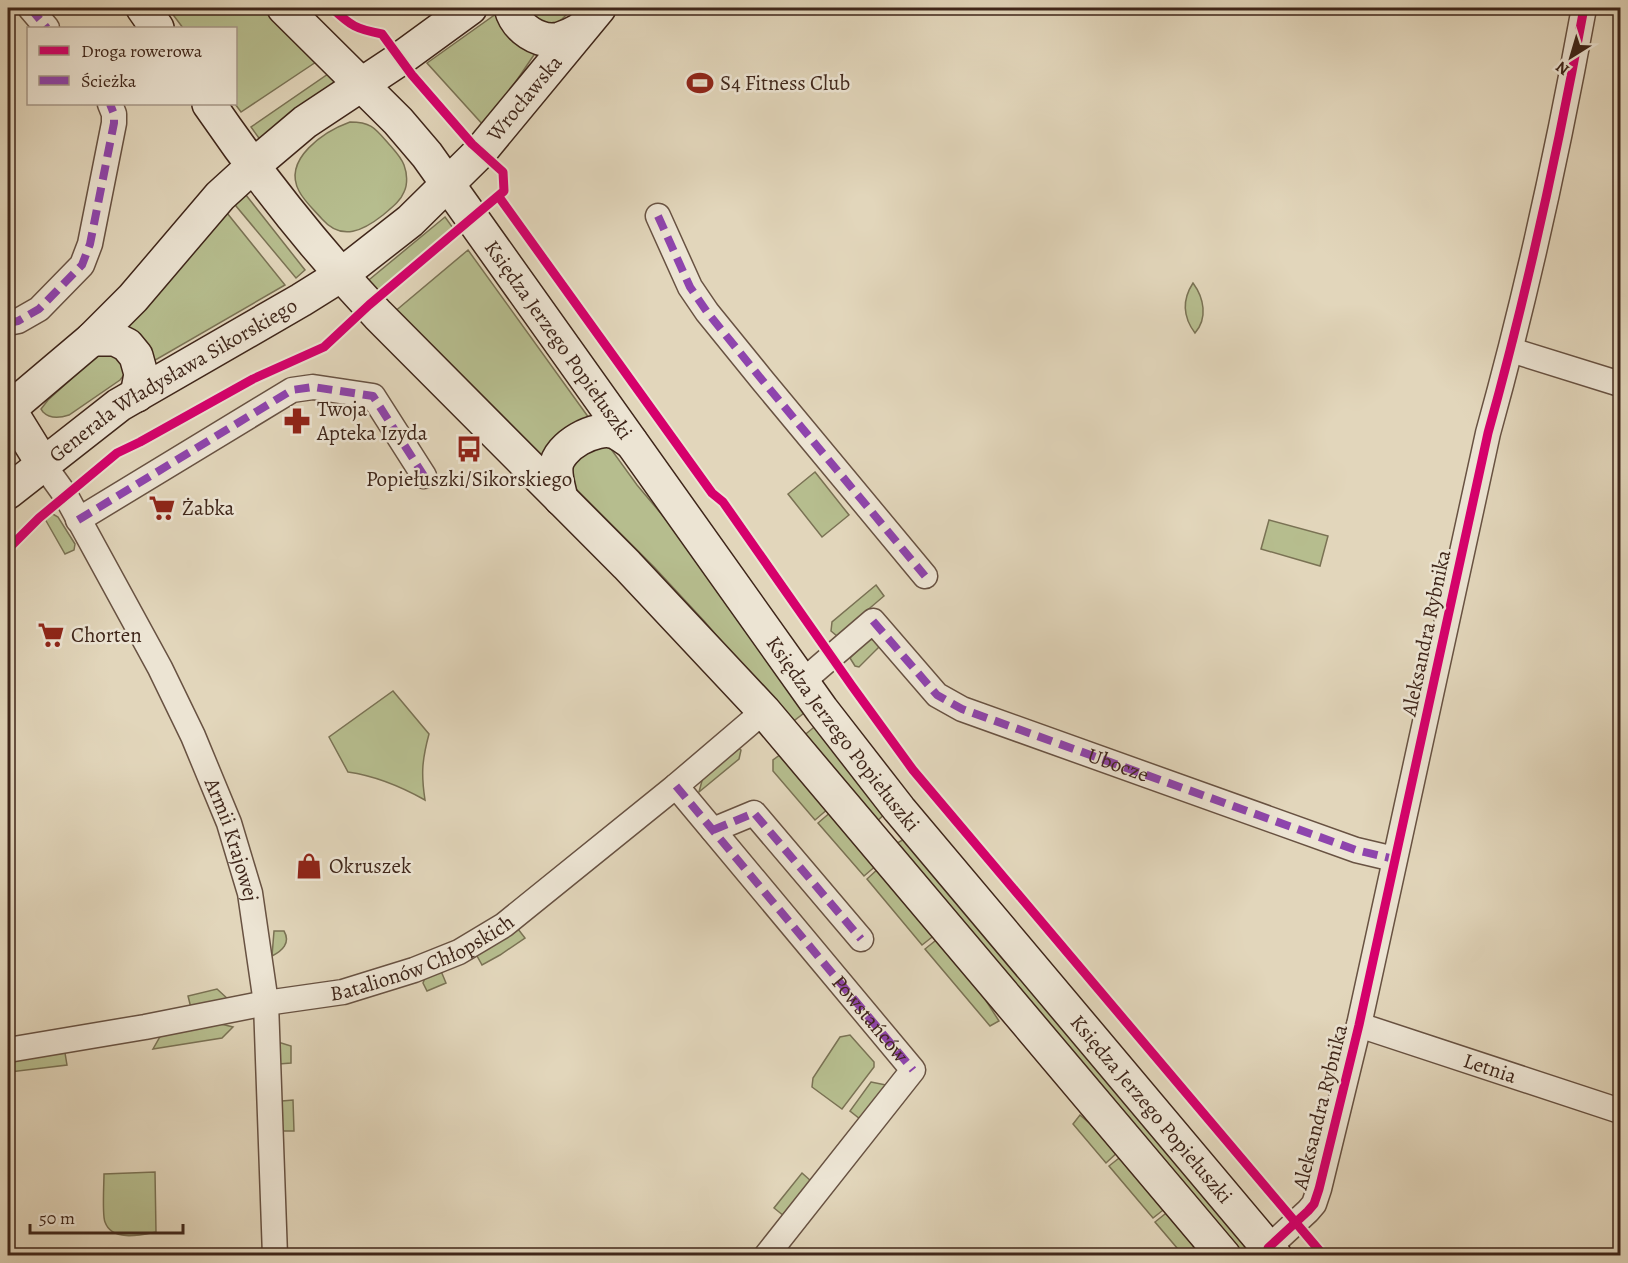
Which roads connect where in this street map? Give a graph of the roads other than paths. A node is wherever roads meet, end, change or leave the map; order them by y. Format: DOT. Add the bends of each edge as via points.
graph roads {
  1 [pos="30,8"];
  2 [pos="143,8"];
  3 [pos="284,8"];
  4 [pos="470,8"];
  5 [pos="511,8"];
  6 [pos="1584,8"];
  7 [pos="588,19"];
  8 [pos="46,27"];
  9 [pos="156,27"];
  10 [pos="361,85"];
  11 [pos="110,105"];
  12 [pos="210,105"];
  13 [pos="253,166"];
  14 [pos="448,185"];
  15 [pos="658,216"];
  16 [pos="341,274"];
  17 [pos="8,323"];
  18 [pos="92,339"];
  19 [pos="1511,351"];
  20 [pos="1620,384"];
  21 [pos="137,395"];
  22 [pos="8,409"];
  23 [pos="631,442"];
  24 [pos="43,464"];
  25 [pos="424,476"];
  26 [pos="8,492"];
  27 [pos="561,499"];
  28 [pos="78,520"];
  29 [pos="925,576"];
  30 [pos="802,682"];
  31 [pos="765,711"];
  32 [pos="676,786"];
  33 [pos="899,809"];
  34 [pos="713,830"];
  35 [pos="865,831"];
  36 [pos="1394,860"];
  37 [pos="861,939"];
  38 [pos="266,1003"];
  39 [pos="1359,1025"];
  40 [pos="8,1050"];
  41 [pos="1620,1111"];
  42 [pos="1271,1252"];
  43 [pos="275,1256"];
  44 [pos="766,1256"];
  45 [pos="1224,1256"];
  1 -- 8 [label="street"];
  2 -- 9 [label="main road"];
  3 -- 10 [label="main road"];
  4 -- 10 [label="main road"];
  5 -- 7 [label="main road" via="534,36 547,40 560,39"];
  6 -- 19 [label="street, Aleksandra Rybnika"];
  7 -- 14 [label="main road, Wrocławska" via="490,141"];
  10 -- 13 [label="main road" via="305,122"];
  10 -- 14 [label="main road, Księdza Jerzego Popiełuszki" via="398,120"];
  11 -- 17 [label="street" via="114,123 90,244 82,266 39,309"];
  12 -- 13 [label="main road"];
  13 -- 16 [label="main road, Księdza Jerzego Popiełuszki"];
  13 -- 18 [label="main road" via="220,196 133,298"];
  14 -- 16 [label="main road, Wrocławska" via="410,221"];
  14 -- 23 [label="main road, Księdza Jerzego Popiełuszki"];
  15 -- 29 [label="street" via="690,287 707,312"];
  16 -- 21 [label="main road, Generała Władysława Sikorskiego"];
  16 -- 27 [label="main road, Księdza Jerzego Popiełuszki"];
  18 -- 21 [label="main road" via="115,339 136,356 141,374"];
  18 -- 22 [label="main road"];
  19 -- 20 [label="street"];
  19 -- 36 [label="street, Aleksandra Rybnika" via="1488,433"];
  21 -- 24 [label="main road, Generała Władysława Sikorskiego"];
  22 -- 24 [label="main road"];
  23 -- 27 [label="main road" via="614,432 597,431 564,451 556,464"];
  23 -- 30 [label="main road, Księdza Jerzego Popiełuszki"];
  24 -- 26 [label="main road, Generała Władysława Sikorskiego"];
  24 -- 28 [label="street, Armii Krajowej"];
  25 -- 28 [label="street" via="373,396 313,387 292,390"];
  27 -- 31 [label="main road, Księdza Jerzego Popiełuszki"];
  28 -- 38 [label="street, Armii Krajowej" via="160,668 229,823 250,893"];
  30 -- 33 [label="main road, Księdza Jerzego Popiełuszki"];
  30 -- 36 [label="street, Ubocze" via="873,621 937,695 962,709 1356,850"];
  31 -- 32 [label="street, Batalionów Chłopskich"];
  31 -- 35 [label="main road, Księdza Jerzego Popiełuszki"];
  32 -- 34 [label="street, Powstańców"];
  32 -- 38 [label="street, Batalionów Chłopskich" via="504,925 459,952 343,992"];
  33 -- 35 [label="main road" via="901,822 892,834 878,837"];
  33 -- 42 [label="main road, Księdza Jerzego Popiełuszki"];
  34 -- 37 [label="street" via="754,813"];
  34 -- 44 [label="street, Powstańców" via="913,1070"];
  35 -- 45 [label="main road, Księdza Jerzego Popiełuszki"];
  36 -- 39 [label="street, Aleksandra Rybnika"];
  38 -- 40 [label="street, Batalionów Chłopskich"];
  38 -- 43 [label="street, Armii Krajowej"];
  39 -- 41 [label="street, Letnia"];
  39 -- 42 [label="street, Aleksandra Rybnika" via="1316,1198"];
}
